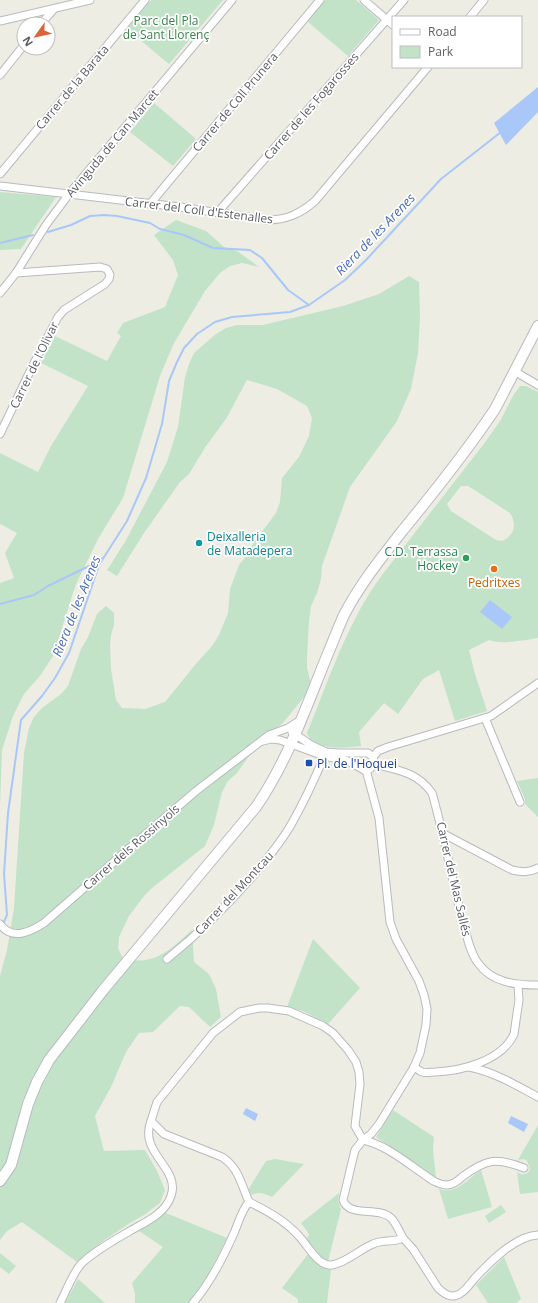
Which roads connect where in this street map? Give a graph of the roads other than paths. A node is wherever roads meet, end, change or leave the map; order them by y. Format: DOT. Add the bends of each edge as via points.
graph roads {
  1 [pos="90,0"];
  2 [pos="145,0"];
  3 [pos="232,0"];
  4 [pos="320,0"];
  5 [pos="364,0"];
  6 [pos="404,0"];
  7 [pos="484,0"];
  8 [pos="54,8"];
  9 [pos="48,16"];
  10 [pos="471,16"];
  11 [pos="387,20"];
  12 [pos="0,21"];
  13 [pos="392,24"];
  14 [pos="16,55"];
  15 [pos="427,68"];
  16 [pos="0,74"];
  17 [pos="0,174"];
  18 [pos="0,186"];
  19 [pos="69,194"];
  20 [pos="150,204"];
  21 [pos="218,212"];
  22 [pos="16,273"];
  23 [pos="0,293"];
  24 [pos="538,326"];
  25 [pos="514,371"];
  26 [pos="538,385"];
  27 [pos="0,434"];
  28 [pos="538,683"];
  29 [pos="301,718"];
  30 [pos="485,718"];
  31 [pos="278,732"];
  32 [pos="295,734"];
  33 [pos="275,739"];
  34 [pos="259,742"];
  35 [pos="291,744"];
  36 [pos="325,754"];
  37 [pos="362,754"];
  38 [pos="284,758"];
  39 [pos="374,760"];
  40 [pos="359,767"];
  41 [pos="366,770"];
  42 [pos="520,802"];
  43 [pos="442,833"];
  44 [pos="538,868"];
  45 [pos="0,924"];
  46 [pos="167,959"];
  47 [pos="518,985"];
  48 [pos="538,985"];
  49 [pos="414,1067"];
  50 [pos="468,1067"];
  51 [pos="538,1097"];
  52 [pos="151,1121"];
  53 [pos="363,1140"];
  54 [pos="524,1168"];
  55 [pos="0,1181"];
  56 [pos="248,1202"];
  57 [pos="538,1235"];
  58 [pos="403,1238"];
  59 [pos="60,1303"];
  60 [pos="193,1303"];
  1 -- 8 [label="street"];
  2 -- 17 [label="street, Carrer de la Barata"];
  3 -- 19 [label="street, Avinguda de Can Marcet"];
  4 -- 20 [label="street, Carrer de Coll Prunera"];
  5 -- 11 [label="street"];
  6 -- 11 [label="street, Carrer de les Fogarosses"];
  7 -- 10 [label="street"];
  8 -- 9 [label="street"];
  8 -- 12 [label="street"];
  11 -- 13 [label="street"];
  11 -- 21 [label="street, Carrer de les Fogarosses"];
  14 -- 16 [label="street"];
  15 -- 21 [label="street, Carrer del Coll d'Estenalles" via="315,201 301,212 285,218 267,220"];
  18 -- 19 [label="street, Carrer del Coll d'Estenalles"];
  19 -- 20 [label="street, Carrer del Coll d'Estenalles"];
  19 -- 22 [label="street, Avinguda de Can Marcet"];
  20 -- 21 [label="street, Carrer del Coll d'Estenalles"];
  22 -- 23 [label="street, Avinguda de Can Marcet"];
  22 -- 27 [label="street, Carrer de l'Olivar" via="100,267 107,269 110,275 105,284 64,310 58,317"];
  24 -- 25 [label="street"];
  25 -- 26 [label="street"];
  25 -- 29 [label="street" via="495,409 469,446 358,590 344,615"];
  28 -- 30 [label="street"];
  29 -- 31 [label="street, Carrer dels Rossinyols" via="294,725"];
  29 -- 32 [label="street"];
  30 -- 39 [label="street" via="388,747 378,751"];
  30 -- 42 [label="street"];
  31 -- 32 [label="street" via="287,731"];
  31 -- 34 [label="street, Carrer dels Rossinyols"];
  32 -- 35 [label="street"];
  32 -- 36 [label="street"];
  33 -- 34 [label="street, Carrer dels Rossinyols"];
  33 -- 35 [label="street, Carrer dels Rossinyols"];
  33 -- 38 [label="street" via="281,745"];
  34 -- 45 [label="street, Carrer dels Rossinyols" via="186,800 44,923 28,932 18,934 11,933"];
  35 -- 36 [label="street, Carrer dels Rossinyols"];
  35 -- 38 [label="street"];
  36 -- 37 [label="street"];
  36 -- 40 [label="street"];
  36 -- 46 [label="street, Carrer del Montcau" via="295,817 271,854 210,923"];
  37 -- 39 [label="street" via="368,753"];
  37 -- 40 [label="street" via="358,759"];
  38 -- 55 [label="street" via="256,807 104,989 49,1060 28,1104 11,1165"];
  39 -- 41 [label="street" via="370,769"];
  39 -- 43 [label="street, Carrer del Mas Sallés" via="419,778 427,785 432,793"];
  40 -- 41 [label="street"];
  41 -- 49 [label="street" via="379,818 390,922 396,939 419,981 427,1009 420,1052"];
  43 -- 44 [label="street" via="512,870 524,872"];
  43 -- 47 [label="street, Carrer del Mas Sallés" via="467,936 478,964 492,976"];
  47 -- 48 [label="street, Carrer del Mas Sallés"];
  47 -- 50 [label="street" via="517,1020 511,1040 492,1056"];
  49 -- 50 [label="street" via="422,1072 440,1072"];
  49 -- 53 [label="street" via="379,1124"];
  50 -- 51 [label="street" via="512,1082"];
  52 -- 53 [label="street" via="157,1102 213,1033 240,1012 268,1008 288,1011 323,1026 348,1050 359,1072 355,1126"];
  52 -- 56 [label="street" via="164,1134 230,1162 236,1170"];
  52 -- 59 [label="street" via="149,1139 172,1180 173,1188 166,1206 151,1220 99,1250 81,1265"];
  53 -- 54 [label="street" via="379,1145 434,1181 447,1185 487,1162 508,1162"];
  53 -- 58 [label="street" via="355,1150 344,1204 348,1208 376,1211 391,1218"];
  56 -- 58 [label="street" via="269,1212 287,1225 317,1259 331,1265 375,1243"];
  56 -- 60 [label="street" via="208,1285"];
  57 -- 58 [label="street" via="511,1246 486,1266 466,1289 458,1295 451,1296 438,1288"];
}
